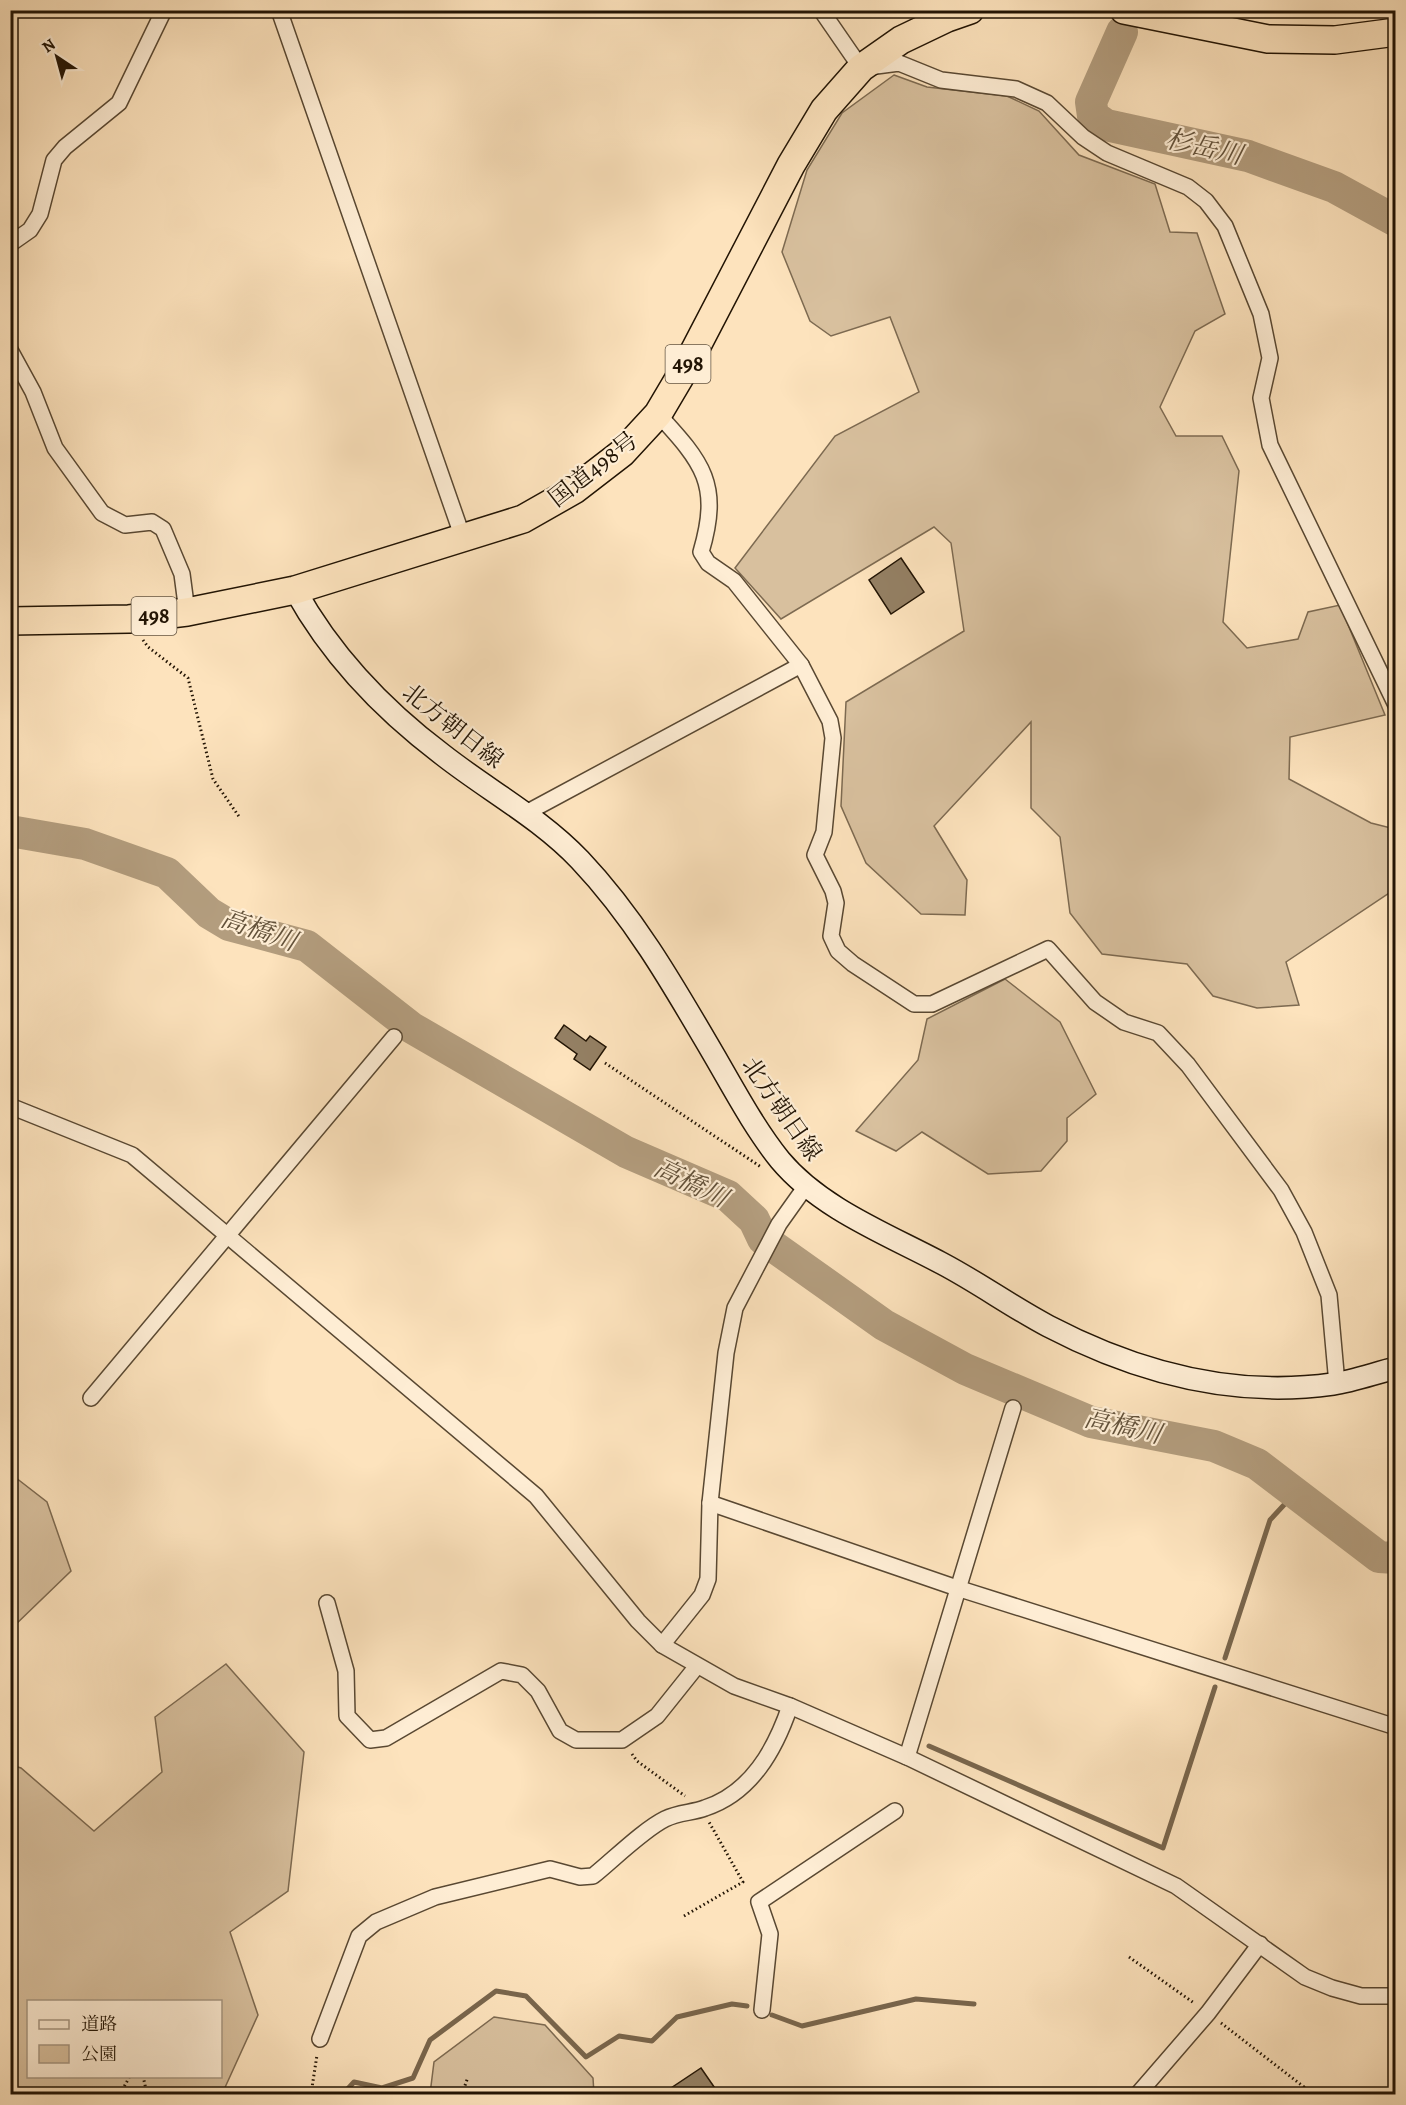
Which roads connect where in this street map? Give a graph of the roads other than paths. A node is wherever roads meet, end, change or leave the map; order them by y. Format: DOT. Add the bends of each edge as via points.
graph roads {
  1 [pos="164,10"];
  2 [pos="279,10"];
  3 [pos="821,10"];
  4 [pos="970,10"];
  5 [pos="1124,10"];
  6 [pos="1203,19"];
  7 [pos="1395,32"];
  8 [pos="861,68"];
  9 [pos="10,244"];
  10 [pos="10,350"];
  11 [pos="658,414"];
  12 [pos="464,538"];
  13 [pos="295,590"];
  14 [pos="187,612"];
  15 [pos="10,621"];
  16 [pos="801,665"];
  17 [pos="1395,705"];
  18 [pos="526,813"];
  19 [pos="394,1037"];
  20 [pos="10,1106"];
  21 [pos="806,1186"];
  22 [pos="229,1236"];
  23 [pos="1395,1368"];
  24 [pos="1336,1384"];
  25 [pos="91,1398"];
  26 [pos="1013,1408"];
  27 [pos="710,1503"];
  28 [pos="957,1588"];
  29 [pos="327,1603"];
  30 [pos="662,1645"];
  31 [pos="697,1666"];
  32 [pos="790,1706"];
  33 [pos="1395,1727"];
  34 [pos="907,1757"];
  35 [pos="895,1811"];
  36 [pos="1260,1944"];
  37 [pos="1395,1996"];
  38 [pos="762,2010"];
  39 [pos="320,2039"];
  40 [pos="1138,2094"];
  1 -- 9 [label="street" via="119,103 54,160 40,214 30,230"];
  2 -- 12 [label="street"];
  3 -- 8 [label="street"];
  4 -- 8 [label="highway, 国道498号 / 498" via="901,40"];
  5 -- 6 [label="highway"];
  6 -- 7 [label="highway" via="1268,39 1335,40"];
  8 -- 11 [label="highway, 国道498号 / 498" via="824,110 791,165"];
  8 -- 17 [label="street" via="899,63 941,80 1016,89 1047,103 1083,138 1107,153 1188,187 1206,201 1225,226 1262,315 1270,358 1261,398 1270,445"];
  10 -- 14 [label="street" via="33,392 55,448 102,513 125,525 152,522 163,529 182,574"];
  11 -- 12 [label="highway, 国道498号 / 498" via="622,453 574,490 523,519"];
  11 -- 16 [label="street" via="689,447 705,475 710,521 701,552 708,563 734,581"];
  12 -- 13 [label="highway, 国道498号 / 498"];
  13 -- 14 [label="highway, 国道498号 / 498"];
  13 -- 18 [label="main road, 北方朝日線" via="318,631 377,700 443,755"];
  14 -- 15 [label="highway, 国道498号 / 498" via="129,619"];
  16 -- 18 [label="street"];
  16 -- 24 [label="street" via="830,721 833,738 824,832 815,855 834,891 831,936 838,951 914,1004 933,1004 1048,949 1095,1002 1124,1022 1158,1033 1188,1065 1281,1190 1305,1232 1329,1295"];
  18 -- 21 [label="main road, 北方朝日線" via="582,862 626,914 779,1159"];
  19 -- 22 [label="street"];
  20 -- 22 [label="street" via="132,1155"];
  21 -- 24 [label="main road, 北方朝日線" via="836,1207 975,1281 1046,1325 1102,1352 1170,1375 1233,1387 1285,1389"];
  21 -- 27 [label="street" via="779,1224 735,1308"];
  22 -- 25 [label="street"];
  22 -- 30 [label="street" via="536,1496"];
  23 -- 24 [label="main road, 北方朝日線"];
  26 -- 28 [label="street"];
  27 -- 28 [label="street"];
  27 -- 30 [label="street" via="708,1579 702,1595"];
  28 -- 33 [label="street"];
  28 -- 34 [label="street"];
  29 -- 31 [label="street" via="346,1671 347,1716 370,1740 386,1738 501,1671 522,1675 538,1691 560,1731 576,1740 622,1740 657,1716"];
  30 -- 31 [label="street"];
  31 -- 32 [label="street" via="734,1686"];
  32 -- 34 [label="street"];
  32 -- 39 [label="street" via="778,1740 751,1779 729,1798 663,1820 593,1876 580,1877 550,1869 435,1897 376,1922 359,1936"];
  34 -- 36 [label="street" via="1176,1886"];
  35 -- 38 [label="street" via="759,1902 770,1934"];
  36 -- 37 [label="street" via="1305,1977 1332,1988 1361,1996"];
  36 -- 40 [label="street" via="1208,2013"];
}
